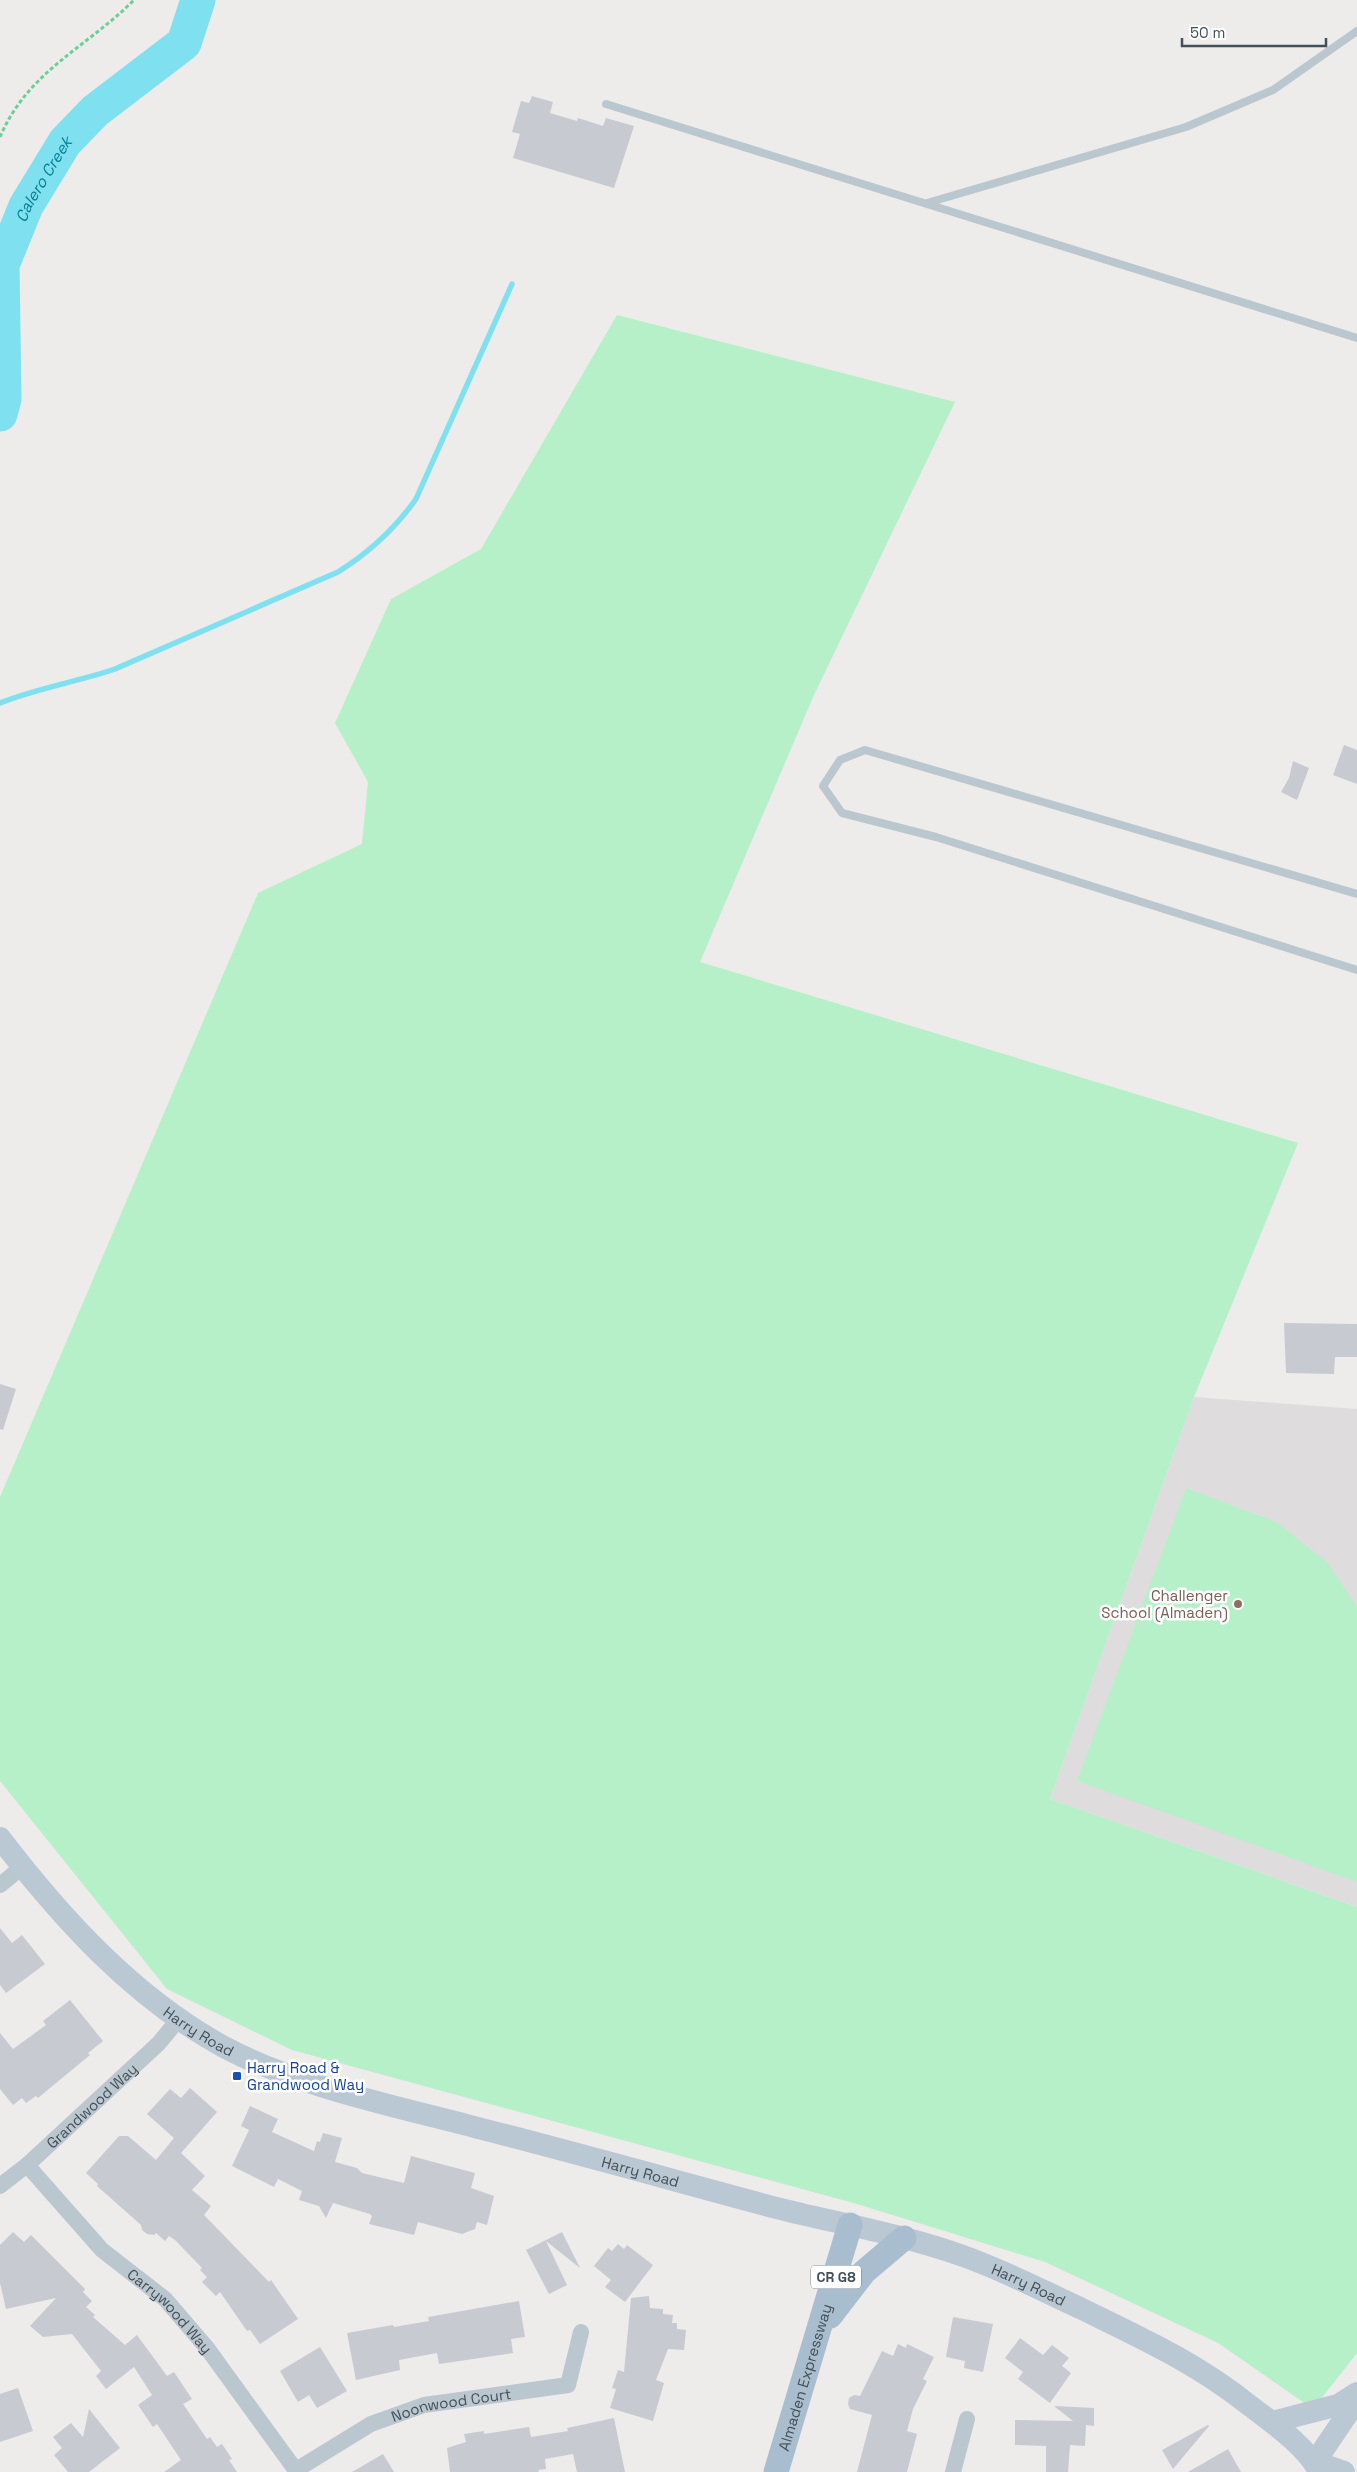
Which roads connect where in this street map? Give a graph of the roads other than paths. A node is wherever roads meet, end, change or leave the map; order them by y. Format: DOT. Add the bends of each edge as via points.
graph roads {
  1 [pos="1357,31"];
  2 [pos="606,104"];
  3 [pos="927,203"];
  4 [pos="1357,338"];
  5 [pos="1357,894"];
  6 [pos="1357,970"];
  7 [pos="0,1838"];
  8 [pos="22,1867"];
  9 [pos="0,1884"];
  10 [pos="178,2020"];
  11 [pos="27,2165"];
  12 [pos="0,2186"];
  13 [pos="850,2225"];
  14 [pos="904,2238"];
  15 [pos="820,2327"];
  16 [pos="581,2332"];
  17 [pos="1357,2394"];
  18 [pos="1357,2400"];
  19 [pos="967,2419"];
  20 [pos="1272,2422"];
  21 [pos="1315,2469"];
  22 [pos="296,2471"];
  23 [pos="776,2472"];
  24 [pos="953,2472"];
  25 [pos="1344,2472"];
  1 -- 3 [label="lane" via="1274,90 1186,127"];
  2 -- 3 [label="lane"];
  3 -- 4 [label="lane"];
  5 -- 6 [label="lane" via="865,750 840,760 823,786 842,813 936,837"];
  7 -- 8 [label="street, Harry Road"];
  8 -- 9 [label="street"];
  8 -- 10 [label="street, Harry Road" via="116,1970"];
  10 -- 11 [label="street, Grandwood Way" via="159,2042"];
  10 -- 13 [label="street, Harry Road" via="226,2048 286,2074"];
  11 -- 12 [label="street, Grandwood Way"];
  11 -- 22 [label="street, Carrywood Way" via="102,2250 165,2299 207,2348"];
  13 -- 14 [label="street, Harry Road"];
  13 -- 15 [label="main road, Almaden Expressway / CR G8"];
  14 -- 15 [label="main road" via="864,2272"];
  14 -- 20 [label="street, Harry Road" via="984,2264 1177,2355 1231,2390"];
  15 -- 23 [label="main road, Almaden Expressway / CR G8"];
  16 -- 22 [label="street, Noonwood Court" via="568,2385 424,2405 371,2424"];
  17 -- 20 [label="street" via="1331,2408"];
  18 -- 21 [label="street"];
  19 -- 24 [label="street"];
  20 -- 21 [label="street, Harry Road"];
  21 -- 25 [label="street"];
}
